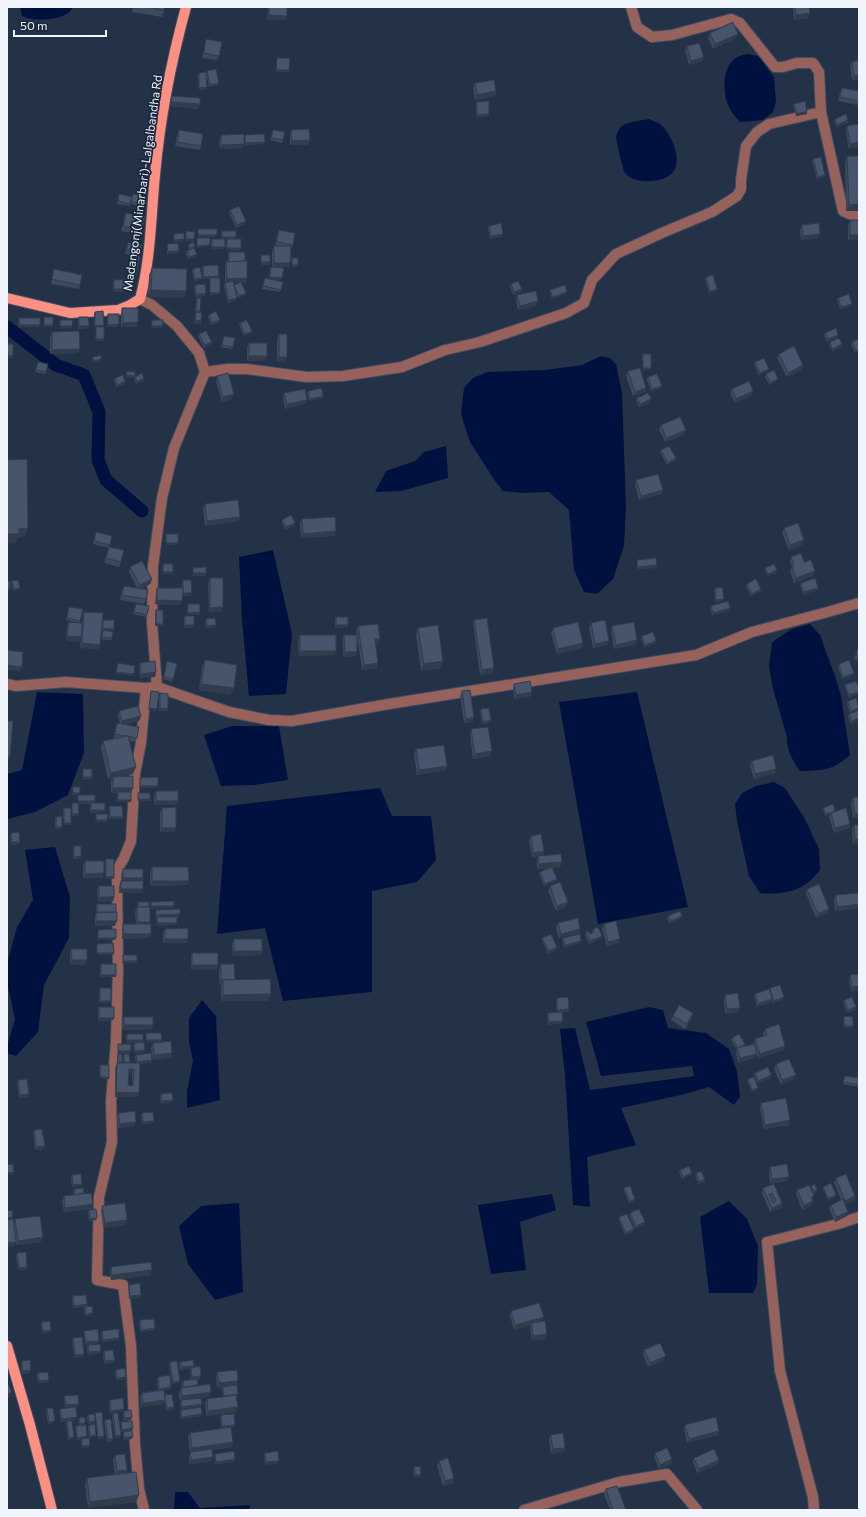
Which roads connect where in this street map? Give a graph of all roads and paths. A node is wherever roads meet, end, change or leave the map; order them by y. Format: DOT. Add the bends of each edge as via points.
graph roads {
  1 [pos="186,7"];
  2 [pos="631,7"];
  3 [pos="821,112"];
  4 [pos="859,215"];
  5 [pos="7,298"];
  6 [pos="140,298"];
  7 [pos="205,372"];
  8 [pos="859,603"];
  9 [pos="7,684"];
  10 [pos="157,687"];
  11 [pos="146,688"];
  12 [pos="859,1217"];
  13 [pos="7,1346"];
  14 [pos="52,1510"];
  15 [pos="144,1510"];
  16 [pos="524,1510"];
  17 [pos="697,1510"];
  18 [pos="814,1510"];
  1 -- 6 [label="main road, Madangonj(Minarbari)-Lalgalbandha Rd" via="164,100 150,234"];
  2 -- 3 [label="street" via="637,27 652,37 672,35 731,19 740,23 776,67 813,63 819,72"];
  3 -- 4 [label="street" via="843,211 854,216"];
  3 -- 7 [label="street" via="769,124 757,132 746,146 741,189 737,196 712,212 616,254 592,280 584,303 566,313 480,342 445,350 402,367 343,376 307,377 247,369"];
  5 -- 6 [label="main road, Madangonj(Minarbari)-Lalgalbandha Rd" via="70,313 118,310"];
  6 -- 7 [label="street" via="177,326 199,353"];
  7 -- 10 [label="street" via="174,448 162,498 153,566 152,622"];
  8 -- 10 [label="street" via="752,632 696,655 292,721 269,720 229,712"];
  9 -- 11 [label="street" via="16,686 66,682"];
  10 -- 11 [label="street"];
  11 -- 15 [label="street" via="141,743 135,773 131,841 117,870 118,970 112,1142 100,1196 97,1280 123,1285 131,1346 139,1489"];
  12 -- 18 [label="street" via="767,1242 780,1371"];
  13 -- 14 [label="main road"];
  16 -- 17 [label="street" via="619,1482 667,1474"];
}
